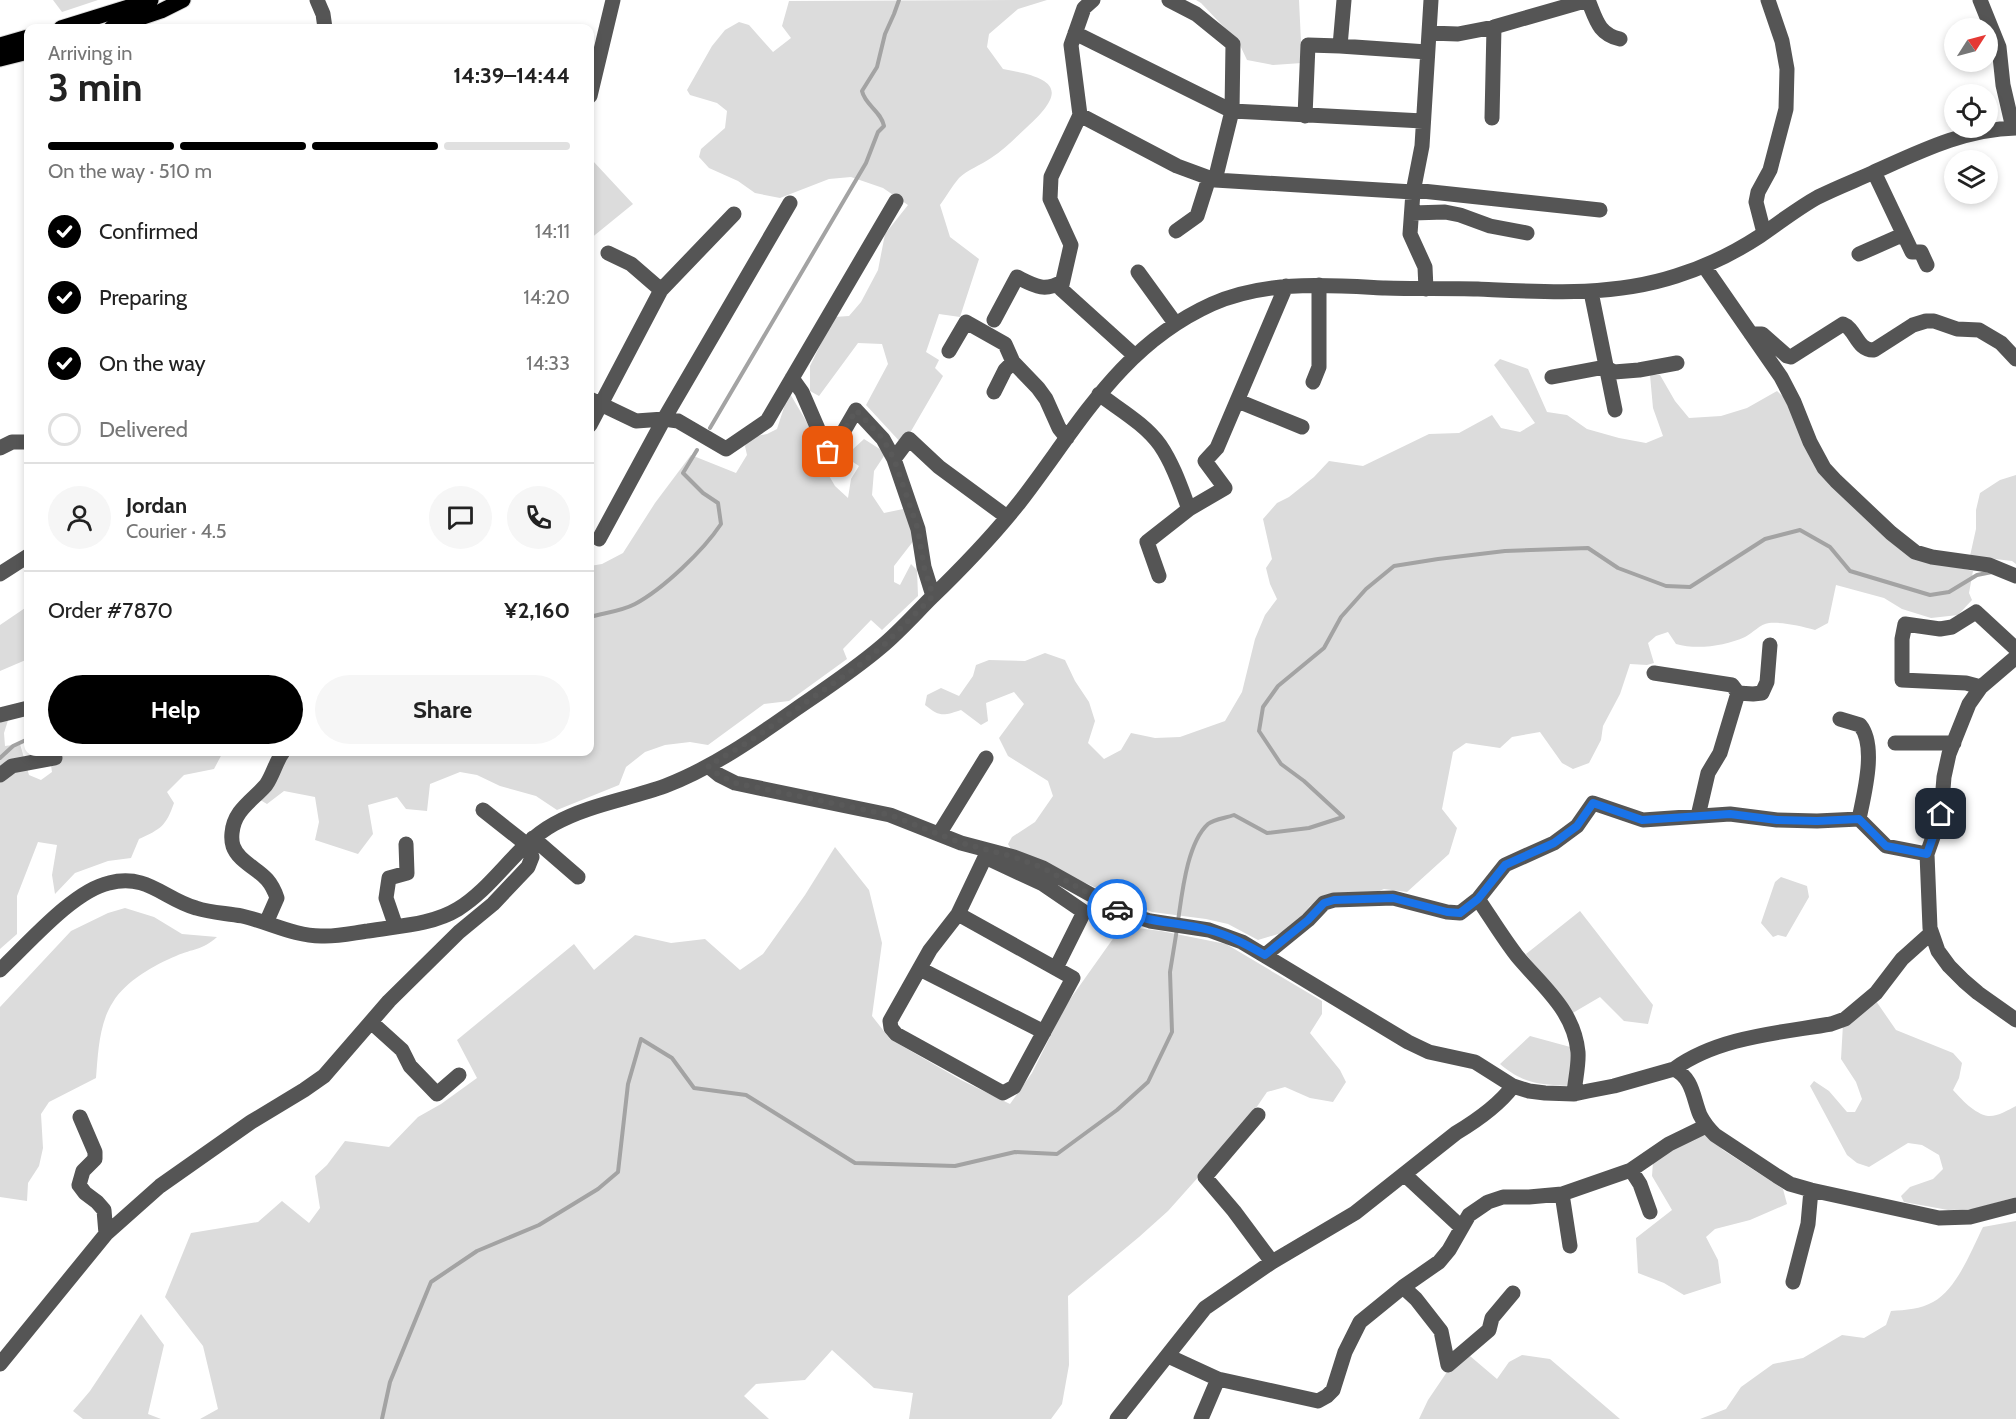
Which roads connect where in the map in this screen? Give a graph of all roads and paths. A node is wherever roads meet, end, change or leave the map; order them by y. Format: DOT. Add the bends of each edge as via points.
graph roads {
  1 [pos="151,0"];
  2 [pos="183,0"];
  3 [pos="317,0"];
  4 [pos="613,0"];
  5 [pos="1093,0"];
  6 [pos="1169,0"];
  7 [pos="1344,0"];
  8 [pos="1431,0"];
  9 [pos="1588,0"];
  10 [pos="1768,0"];
  11 [pos="1980,0"];
  12 [pos="74,24"];
  13 [pos="123,24"];
  14 [pos="324,24"];
  15 [pos="1494,27"];
  16 [pos="1075,33"];
  17 [pos="1429,33"];
  18 [pos="24,38"];
  19 [pos="1620,39"];
  20 [pos="0,45"];
  21 [pos="1340,46"];
  22 [pos="1427,52"];
  23 [pos="24,53"];
  24 [pos="0,59"];
  25 [pos="594,79"];
  26 [pos="1232,111"];
  27 [pos="1080,116"];
  28 [pos="1305,116"];
  29 [pos="1492,118"];
  30 [pos="1424,121"];
  31 [pos="2014,128"];
  32 [pos="1874,172"];
  33 [pos="1212,179"];
  34 [pos="1413,191"];
  35 [pos="896,201"];
  36 [pos="790,203"];
  37 [pos="1600,210"];
  38 [pos="1412,213"];
  39 [pos="734,214"];
  40 [pos="1176,231"];
  41 [pos="1527,233"];
  42 [pos="1764,233"];
  43 [pos="1902,235"];
  44 [pos="608,253"];
  45 [pos="1859,254"];
  46 [pos="1927,265"];
  47 [pos="1704,266"];
  48 [pos="1138,272"];
  49 [pos="1062,282"];
  50 [pos="1319,285"];
  51 [pos="1286,286"];
  52 [pos="1426,289"];
  53 [pos="661,290"];
  54 [pos="1591,292"];
  55 [pos="994,320"];
  56 [pos="1175,323"];
  57 [pos="1751,334"];
  58 [pos="949,351"];
  59 [pos="1134,355"];
  60 [pos="2016,359"];
  61 [pos="1013,362"];
  62 [pos="1677,363"];
  63 [pos="1605,367"];
  64 [pos="1552,377"];
  65 [pos="792,378"];
  66 [pos="1313,382"];
  67 [pos="994,392"];
  68 [pos="1099,394"];
  69 [pos="1238,401"];
  70 [pos="595,402"];
  71 [pos="1615,410"];
  72 [pos="664,419"];
  73 [pos="1302,427"];
  74 [pos="1067,438"];
  75 [pos="24,442"];
  76 [pos="0,448"];
  77 [pos="894,459"];
  78 [pos="1189,509"];
  79 [pos="1007,518"];
  80 [pos="599,539"];
  81 [pos="24,559"];
  82 [pos="0,574"];
  83 [pos="1159,576"];
  84 [pos="2016,576"];
  85 [pos="933,596"];
  86 [pos="1770,645"];
  87 [pos="2016,649"];
  88 [pos="2016,657"];
  89 [pos="1654,673"];
  90 [pos="1981,687"];
  91 [pos="1738,693"];
  92 [pos="24,709"];
  93 [pos="0,716"];
  94 [pos="1840,718"];
  95 [pos="1895,743"];
  96 [pos="1954,743"];
  97 [pos="281,756"];
  98 [pos="55,758"];
  99 [pos="986,758"];
  100 [pos="708,766"];
  101 [pos="0,775"];
  102 [pos="483,810"];
  103 [pos="1698,816"];
  104 [pos="1859,819"];
  105 [pos="939,834"];
  106 [pos="530,841"];
  107 [pos="406,844"];
  108 [pos="987,854"];
  109 [pos="1927,854"];
  110 [pos="578,877"];
  111 [pos="1478,899"];
  112 [pos="958,914"];
  113 [pos="266,923"];
  114 [pos="396,927"];
  115 [pos="1931,933"];
  116 [pos="1265,955"];
  117 [pos="1056,968"];
  118 [pos="0,969"];
  119 [pos="920,969"];
  120 [pos="2016,1020"];
  121 [pos="371,1023"];
  122 [pos="1044,1032"];
  123 [pos="1674,1069"];
  124 [pos="459,1075"];
  125 [pos="1513,1086"];
  126 [pos="1574,1094"];
  127 [pos="1258,1115"];
  128 [pos="80,1117"];
  129 [pos="1706,1126"];
  130 [pos="1631,1170"];
  131 [pos="1404,1174"];
  132 [pos="1811,1190"];
  133 [pos="1562,1194"];
  134 [pos="2016,1205"];
  135 [pos="1650,1212"];
  136 [pos="1461,1227"];
  137 [pos="106,1234"];
  138 [pos="1570,1246"];
  139 [pos="1272,1262"];
  140 [pos="1793,1282"];
  141 [pos="1403,1287"];
  142 [pos="1513,1293"];
  143 [pos="1168,1356"];
  144 [pos="0,1364"];
  145 [pos="1218,1379"];
  146 [pos="1117,1419"];
  147 [pos="1201,1419"];
  1 -- 12 [label="main road"];
  2 -- 13 [label="main road"];
  3 -- 14 [label="street"];
  4 -- 25 [label="street"];
  5 -- 16 [label="street" via="1084,8"];
  6 -- 26 [label="street" via="1196,14 1233,44"];
  7 -- 21 [label="street"];
  8 -- 17 [label="street"];
  9 -- 15 [label="street"];
  9 -- 19 [label="street" via="1604,31 1609,37"];
  10 -- 42 [label="street" via="1787,69 1786,109 1770,170 1756,202"];
  11 -- 31 [label="street" via="1999,47 2003,86"];
  15 -- 17 [label="street" via="1458,34"];
  15 -- 29 [label="street"];
  16 -- 26 [label="street"];
  16 -- 27 [label="street" via="1071,45"];
  17 -- 22 [label="street"];
  18 -- 20 [label="main road"];
  21 -- 22 [label="street"];
  21 -- 28 [label="street" via="1308,45"];
  22 -- 30 [label="street"];
  23 -- 24 [label="main road"];
  26 -- 28 [label="street"];
  26 -- 33 [label="street"];
  27 -- 33 [label="street" via="1177,166"];
  27 -- 49 [label="street" via="1051,177 1050,199 1071,244"];
  28 -- 30 [label="street"];
  30 -- 34 [label="street"];
  31 -- 32 [label="street" via="1975,132 1941,142"];
  32 -- 42 [label="street" via="1819,197"];
  32 -- 43 [label="street"];
  33 -- 34 [label="street"];
  33 -- 40 [label="street" via="1197,216"];
  34 -- 37 [label="street"];
  34 -- 38 [label="street"];
  35 -- 65 [label="street"];
  36 -- 72 [label="street"];
  38 -- 41 [label="street" via="1445,212"];
  38 -- 52 [label="street" via="1410,234 1425,267"];
  39 -- 53 [label="street"];
  42 -- 47 [label="street"];
  43 -- 45 [label="street"];
  43 -- 46 [label="street" via="1912,252 1921,252"];
  44 -- 53 [label="street" via="632,264"];
  47 -- 54 [label="street" via="1641,285"];
  47 -- 57 [label="street"];
  48 -- 56 [label="street"];
  49 -- 55 [label="street" via="1050,288 1017,277"];
  49 -- 59 [label="street" via="1061,289"];
  50 -- 51 [label="street"];
  50 -- 52 [label="street"];
  50 -- 66 [label="street" via="1319,367"];
  51 -- 56 [label="street" via="1235,295"];
  51 -- 69 [label="street"];
  52 -- 54 [label="street"];
  53 -- 70 [label="street"];
  54 -- 63 [label="street"];
  56 -- 59 [label="street"];
  57 -- 60 [label="street" via="1762,334 1791,357 1843,324 1863,347 1874,350 1913,325 1934,321 1957,329 1980,330 2001,343"];
  57 -- 84 [label="street" via="1781,377 1824,468 1891,533 1915,552 1989,565"];
  58 -- 61 [label="street" via="966,322 1005,344"];
  59 -- 68 [label="street"];
  61 -- 67 [label="street"];
  61 -- 74 [label="street" via="1038,388"];
  62 -- 63 [label="street" via="1614,372"];
  63 -- 64 [label="street"];
  63 -- 71 [label="street"];
  65 -- 72 [label="street" via="767,421 726,449 678,421"];
  65 -- 77 [label="street" via="828,452 856,410 883,439"];
  68 -- 74 [label="street"];
  68 -- 78 [label="street" via="1144,427 1160,445"];
  69 -- 73 [label="street"];
  69 -- 78 [label="street" via="1217,448 1205,461 1225,488"];
  70 -- 72 [label="street" via="636,421"];
  72 -- 80 [label="street"];
  74 -- 79 [label="street"];
  75 -- 76 [label="street"];
  77 -- 79 [label="street" via="909,439"];
  77 -- 85 [label="street" via="918,529"];
  78 -- 83 [label="street" via="1147,542"];
  79 -- 85 [label="street"];
  81 -- 82 [label="street"];
  85 -- 100 [label="street" via="857,667"];
  86 -- 91 [label="street" via="1767,682 1762,693"];
  87 -- 90 [label="street" via="1976,612 1952,627 1905,624 1902,680"];
  88 -- 90 [label="street"];
  89 -- 91 [label="street" via="1732,685"];
  90 -- 96 [label="street" via="1969,704"];
  91 -- 103 [label="street" via="1720,753 1708,773"];
  92 -- 93 [label="street"];
  94 -- 104 [label="street" via="1860,724 1867,737 1868,774"];
  95 -- 96 [label="street"];
  96 -- 109 [label="street" via="1944,777 1941,814"];
  97 -- 113 [label="street" via="268,783 237,816 231,841 241,858 273,885 277,898"];
  98 -- 101 [label="street" via="12,766"];
  99 -- 105 [label="street"];
  100 -- 105 [label="street" via="735,783 890,815"];
  100 -- 106 [label="street" via="668,785 565,818"];
  102 -- 106 [label="street"];
  103 -- 104 [label="street"];
  103 -- 111 [label="street" via="1642,820 1593,803 1577,826 1554,843 1505,865"];
  104 -- 109 [label="street" via="1886,846"];
  105 -- 108 [label="street"];
  106 -- 110 [label="street"];
  106 -- 114 [label="street" via="484,890 462,907 446,916"];
  106 -- 121 [label="street" via="532,857 528,867"];
  107 -- 114 [label="street" via="407,873 389,878 386,898"];
  108 -- 112 [label="street"];
  108 -- 116 [label="street" via="1014,857 1043,868 1120,911 1150,921 1209,930"];
  108 -- 117 [label="street" via="1084,912"];
  109 -- 115 [label="street"];
  111 -- 116 [label="street" via="1460,913 1393,898 1334,900 1324,903"];
  111 -- 126 [label="street" via="1517,956 1565,1012 1578,1052"];
  112 -- 117 [label="street"];
  112 -- 119 [label="street"];
  113 -- 114 [label="street" via="296,934 320,937"];
  113 -- 118 [label="street" via="192,908 156,888 122,880 90,889 74,900"];
  115 -- 120 [label="street" via="1949,966"];
  115 -- 123 [label="street" via="1902,959 1876,993 1845,1019 1722,1045"];
  116 -- 125 [label="street" via="1408,1042 1430,1052 1474,1062"];
  117 -- 122 [label="street" via="1073,978"];
  119 -- 122 [label="street"];
  119 -- 122 [label="street" via="890,1021 891,1028 1003,1093 1014,1088"];
  121 -- 124 [label="street" via="402,1050 410,1066 437,1094"];
  121 -- 137 [label="street" via="324,1076 160,1186"];
  123 -- 126 [label="street"];
  123 -- 129 [label="street" via="1688,1080"];
  125 -- 126 [label="street"];
  125 -- 131 [label="street" via="1506,1096"];
  127 -- 139 [label="street" via="1204,1177"];
  128 -- 137 [label="street" via="95,1159 83,1171 79,1185 104,1210"];
  129 -- 130 [label="street"];
  129 -- 132 [label="street" via="1725,1143 1790,1184"];
  130 -- 133 [label="street"];
  130 -- 135 [label="street"];
  131 -- 136 [label="street"];
  131 -- 139 [label="street" via="1355,1213"];
  132 -- 134 [label="street" via="1939,1218 1970,1217"];
  132 -- 140 [label="street" via="1808,1224"];
  133 -- 136 [label="street" via="1503,1197 1469,1215"];
  133 -- 138 [label="street"];
  136 -- 141 [label="street" via="1439,1262"];
  137 -- 144 [label="street"];
  139 -- 143 [label="street" via="1205,1308"];
  141 -- 142 [label="street" via="1441,1331 1448,1365 1489,1330 1492,1318"];
  141 -- 145 [label="street" via="1360,1322 1333,1390 1318,1401"];
  143 -- 145 [label="street"];
  143 -- 146 [label="street"];
  145 -- 147 [label="street"];
}
